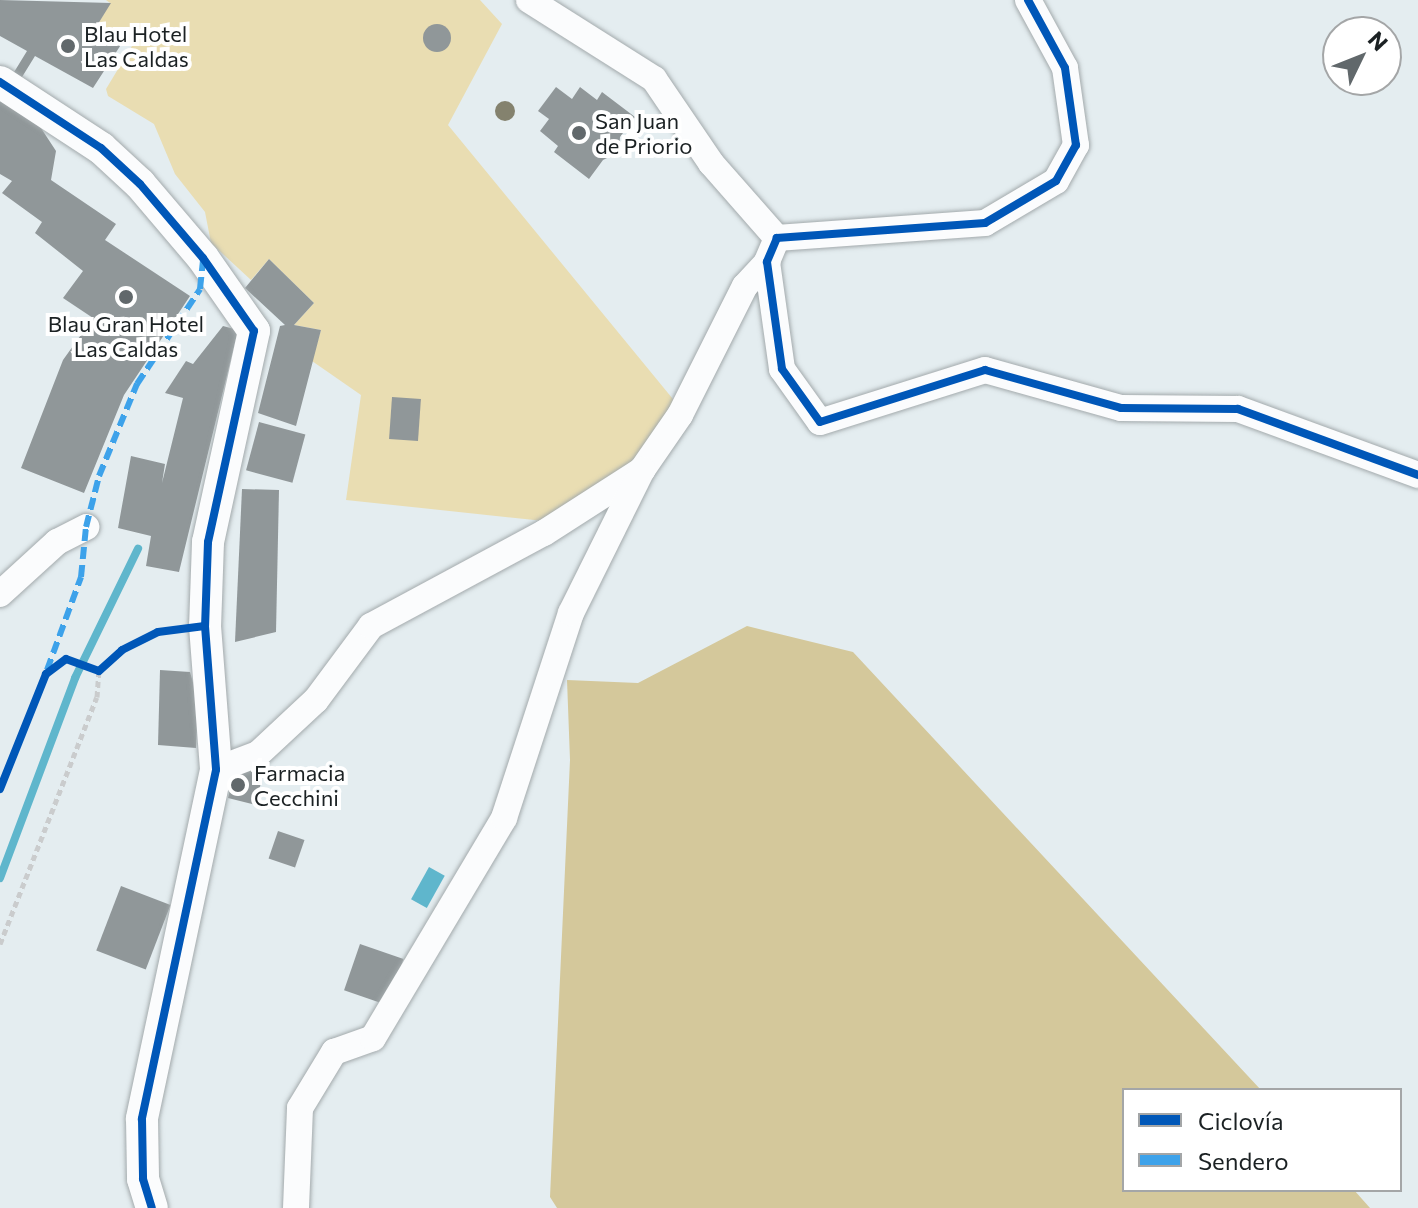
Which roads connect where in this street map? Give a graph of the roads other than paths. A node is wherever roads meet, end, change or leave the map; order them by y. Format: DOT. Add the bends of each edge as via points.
graph roads {
  1 [pos="529,0"];
  2 [pos="1028,0"];
  3 [pos="0,82"];
  4 [pos="777,238"];
  5 [pos="767,262"];
  6 [pos="642,470"];
  7 [pos="1418,475"];
  8 [pos="86,527"];
  9 [pos="0,594"];
  10 [pos="216,770"];
  11 [pos="152,1208"];
  12 [pos="296,1208"];
  1 -- 4 [label="street" via="654,79 711,163"];
  2 -- 4 [label="street" via="1065,68 1076,145 1056,181 985,223"];
  3 -- 10 [label="street" via="101,148 140,184 203,258 254,331 208,542 205,626"];
  4 -- 5 [label="street"];
  5 -- 6 [label="street" via="745,286 680,415"];
  5 -- 7 [label="street" via="782,369 820,422 985,370 1121,408 1238,409"];
  6 -- 10 [label="street" via="544,533 371,626 316,700 258,754"];
  6 -- 12 [label="street" via="571,613 504,818 373,1038 334,1052 300,1108"];
  8 -- 9 [label="street" via="57,542"];
  10 -- 11 [label="street" via="142,1119 143,1179"];
}
